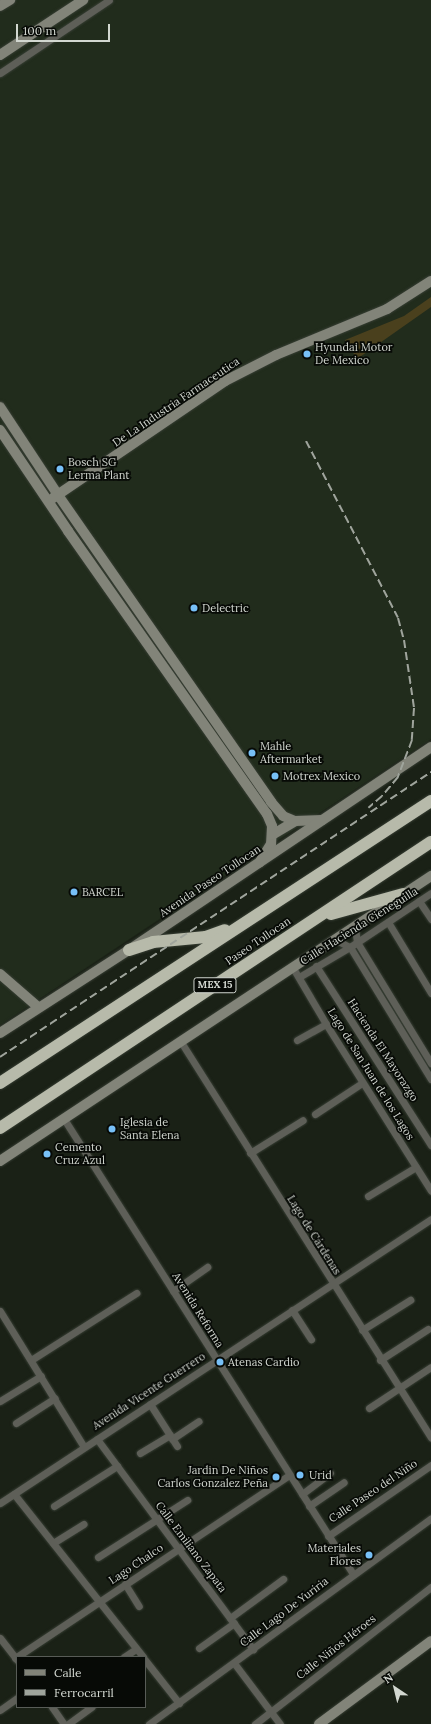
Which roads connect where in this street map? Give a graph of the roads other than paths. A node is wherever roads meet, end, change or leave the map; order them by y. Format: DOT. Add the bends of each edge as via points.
graph roads {
  1 [pos="10,0"];
  2 [pos="83,0"];
  3 [pos="110,0"];
  4 [pos="0,6"];
  5 [pos="0,55"];
  6 [pos="0,73"];
  7 [pos="431,281"];
  8 [pos="0,407"];
  9 [pos="0,430"];
  10 [pos="58,495"];
  11 [pos="48,501"];
  12 [pos="158,639"];
  13 [pos="149,644"];
  14 [pos="211,725"];
  15 [pos="431,747"];
  16 [pos="240,766"];
  17 [pos="431,796"];
  18 [pos="426,804"];
  19 [pos="322,820"];
  20 [pos="295,821"];
  21 [pos="272,835"];
  22 [pos="431,842"];
  23 [pos="259,863"];
  24 [pos="431,876"];
  25 [pos="431,893"];
  26 [pos="403,894"];
  27 [pos="420,901"];
  28 [pos="431,919"];
  29 [pos="388,922"];
  30 [pos="309,923"];
  31 [pos="244,924"];
  32 [pos="356,928"];
  33 [pos="336,940"];
  34 [pos="357,942"];
  35 [pos="350,947"];
  36 [pos="129,950"];
  37 [pos="316,966"];
  38 [pos="296,972"];
  39 [pos="0,974"];
  40 [pos="431,993"];
  41 [pos="38,1007"];
  42 [pos="326,1024"];
  43 [pos="407,1025"];
  44 [pos="400,1029"];
  45 [pos="0,1033"];
  46 [pos="297,1040"];
  47 [pos="181,1042"];
  48 [pos="431,1063"];
  49 [pos="431,1079"];
  50 [pos="0,1083"];
  51 [pos="362,1083"];
  52 [pos="315,1114"];
  53 [pos="64,1118"];
  54 [pos="303,1120"];
  55 [pos="4,1125"];
  56 [pos="0,1134"];
  57 [pos="28,1142"];
  58 [pos="431,1145"];
  59 [pos="250,1153"];
  60 [pos="0,1154"];
  61 [pos="0,1161"];
  62 [pos="416,1167"];
  63 [pos="431,1191"];
  64 [pos="368,1196"];
  65 [pos="431,1219"];
  66 [pos="207,1267"];
  67 [pos="332,1284"];
  68 [pos="173,1290"];
  69 [pos="136,1293"];
  70 [pos="410,1300"];
  71 [pos="292,1310"];
  72 [pos="0,1311"];
  73 [pos="428,1328"];
  74 [pos="362,1330"];
  75 [pos="311,1339"];
  76 [pos="31,1360"];
  77 [pos="216,1360"];
  78 [pos="380,1360"];
  79 [pos="431,1367"];
  80 [pos="41,1376"];
  81 [pos="398,1388"];
  82 [pos="55,1398"];
  83 [pos="0,1401"];
  84 [pos="150,1404"];
  85 [pos="369,1408"];
  86 [pos="199,1421"];
  87 [pos="16,1423"];
  88 [pos="171,1437"];
  89 [pos="431,1438"];
  90 [pos="97,1439"];
  91 [pos="177,1446"];
  92 [pos="84,1447"];
  93 [pos="140,1453"];
  94 [pos="117,1466"];
  95 [pos="431,1466"];
  96 [pos="330,1473"];
  97 [pos="290,1475"];
  98 [pos="344,1482"];
  99 [pos="14,1494"];
  100 [pos="302,1494"];
  101 [pos="187,1500"];
  102 [pos="0,1503"];
  103 [pos="54,1506"];
  104 [pos="309,1506"];
  105 [pos="431,1518"];
  106 [pos="156,1520"];
  107 [pos="83,1524"];
  108 [pos="328,1536"];
  109 [pos="53,1543"];
  110 [pos="177,1549"];
  111 [pos="98,1557"];
  112 [pos="353,1574"];
  113 [pos="283,1579"];
  114 [pos="125,1584"];
  115 [pos="431,1587"];
  116 [pos="98,1602"];
  117 [pos="140,1606"];
  118 [pos="232,1621"];
  119 [pos="0,1638"];
  120 [pos="431,1641"];
  121 [pos="199,1648"];
  122 [pos="136,1649"];
  123 [pos="253,1649"];
  124 [pos="20,1656"];
  125 [pos="126,1656"];
  126 [pos="142,1656"];
  127 [pos="16,1659"];
  128 [pos="146,1661"];
  129 [pos="234,1663"];
  130 [pos="16,1699"];
  131 [pos="179,1703"];
  132 [pos="53,1708"];
  133 [pos="90,1708"];
  134 [pos="0,1710"];
  135 [pos="271,1712"];
  136 [pos="64,1724"];
  137 [pos="68,1724"];
  138 [pos="149,1724"];
  139 [pos="255,1724"];
  140 [pos="280,1724"];
  141 [pos="319,1724"];
  1 -- 4 [label="main road"];
  2 -- 5 [label="main road"];
  3 -- 6 [label="street"];
  7 -- 10 [label="main road, De La Industria Farmaceutica" via="387,309 276,355 225,381"];
  8 -- 10 [label="main road"];
  9 -- 11 [label="main road"];
  10 -- 11 [label="main road, De La Industria Farmaceutica"];
  10 -- 12 [label="main road"];
  11 -- 13 [label="main road"];
  12 -- 13 [label="street"];
  12 -- 14 [label="main road"];
  13 -- 14 [label="main road"];
  14 -- 16 [label="main road"];
  15 -- 19 [label="main road, Avenida Paseo Tollocan"];
  16 -- 20 [label="main road" via="277,810"];
  16 -- 21 [label="main road" via="267,814"];
  17 -- 18 [label="highway, Paseo Tollocan"];
  18 -- 31 [label="highway, Paseo Tollocan / MEX 15"];
  19 -- 20 [label="main road"];
  19 -- 23 [label="main road, Avenida Paseo Tollocan"];
  20 -- 21 [label="main road"];
  21 -- 23 [label="main road" via="269,850"];
  22 -- 30 [label="highway, Paseo Tollocan / MEX 15"];
  23 -- 36 [label="main road, Avenida Paseo Tollocan"];
  24 -- 26 [label="main road"];
  25 -- 27 [label="street, Calle Hacienda Cieneguilla"];
  26 -- 30 [label="highway" via="358,905"];
  26 -- 32 [label="main road"];
  27 -- 28 [label="street"];
  27 -- 29 [label="street, Calle Hacienda Cieneguilla"];
  29 -- 34 [label="street, Calle Hacienda Cieneguilla"];
  29 -- 40 [label="street"];
  30 -- 55 [label="highway, Paseo Tollocan / MEX 15"];
  31 -- 36 [label="highway" via="234,925 210,936 152,942"];
  31 -- 50 [label="highway, Paseo Tollocan / MEX 15"];
  32 -- 33 [label="main road"];
  32 -- 34 [label="street"];
  33 -- 35 [label="street"];
  33 -- 38 [label="main road"];
  34 -- 35 [label="street, Calle Hacienda Cieneguilla"];
  34 -- 43 [label="street"];
  35 -- 37 [label="street, Calle Hacienda Cieneguilla"];
  35 -- 44 [label="street"];
  36 -- 41 [label="main road, Avenida Paseo Tollocan"];
  37 -- 38 [label="street, Calle Hacienda Cieneguilla"];
  37 -- 58 [label="street, Hacienda El Mayorazgo"];
  38 -- 42 [label="street, Lago de San Juan de los Lagos"];
  38 -- 47 [label="main road"];
  39 -- 41 [label="main road"];
  41 -- 45 [label="main road, Avenida Paseo Tollocan"];
  42 -- 46 [label="street"];
  42 -- 51 [label="street, Lago de San Juan de los Lagos"];
  43 -- 44 [label="street"];
  43 -- 48 [label="street"];
  44 -- 49 [label="street"];
  47 -- 53 [label="main road"];
  47 -- 59 [label="street, Lago de Cárdenas"];
  51 -- 52 [label="street"];
  51 -- 62 [label="street, Lago de San Juan de los Lagos"];
  53 -- 57 [label="main road"];
  53 -- 68 [label="street, Avenida Reforma"];
  54 -- 59 [label="street"];
  55 -- 56 [label="highway"];
  57 -- 60 [label="main road"];
  57 -- 61 [label="main road"];
  59 -- 67 [label="street, Lago de Cárdenas"];
  62 -- 63 [label="street, Lago de San Juan de los Lagos"];
  62 -- 64 [label="street"];
  65 -- 67 [label="street, Avenida Vicente Guerrero"];
  66 -- 68 [label="street"];
  67 -- 71 [label="street, Avenida Vicente Guerrero"];
  67 -- 74 [label="street, Lago de Cárdenas"];
  68 -- 77 [label="street, Avenida Reforma"];
  69 -- 76 [label="street"];
  70 -- 74 [label="street"];
  71 -- 75 [label="street"];
  71 -- 77 [label="street, Avenida Vicente Guerrero"];
  72 -- 76 [label="street"];
  73 -- 78 [label="street"];
  74 -- 78 [label="street, Lago de Cárdenas"];
  76 -- 80 [label="street"];
  77 -- 84 [label="street, Avenida Vicente Guerrero"];
  77 -- 97 [label="street, Avenida Reforma"];
  78 -- 81 [label="street, Lago de Cárdenas"];
  79 -- 81 [label="street"];
  80 -- 82 [label="street"];
  80 -- 83 [label="street"];
  81 -- 85 [label="street"];
  81 -- 89 [label="street, Lago de Cárdenas"];
  82 -- 87 [label="street"];
  82 -- 92 [label="street"];
  84 -- 88 [label="street"];
  84 -- 90 [label="street, Avenida Vicente Guerrero"];
  86 -- 88 [label="street"];
  88 -- 91 [label="street"];
  88 -- 93 [label="street"];
  90 -- 92 [label="street, Avenida Vicente Guerrero"];
  90 -- 94 [label="street, Calle Emiliano Zapata"];
  92 -- 99 [label="street, Avenida Vicente Guerrero"];
  94 -- 103 [label="street"];
  94 -- 106 [label="street, Calle Emiliano Zapata"];
  95 -- 108 [label="street, Calle Paseo del Niño"];
  96 -- 100 [label="street"];
  97 -- 100 [label="street, Avenida Reforma"];
  97 -- 110 [label="street, Lago Chalco"];
  98 -- 104 [label="street"];
  99 -- 102 [label="street, Avenida Vicente Guerrero"];
  99 -- 109 [label="street"];
  100 -- 104 [label="street, Avenida Reforma"];
  101 -- 106 [label="street"];
  104 -- 108 [label="street, Avenida Reforma"];
  105 -- 112 [label="street, Calle Lago De Yuriria"];
  106 -- 110 [label="street, Calle Emiliano Zapata"];
  106 -- 111 [label="street"];
  107 -- 109 [label="street"];
  108 -- 112 [label="street, Avenida Reforma"];
  109 -- 116 [label="street"];
  110 -- 114 [label="street, Lago Chalco"];
  110 -- 118 [label="street, Calle Emiliano Zapata"];
  112 -- 123 [label="street, Calle Lago De Yuriria"];
  113 -- 118 [label="street"];
  114 -- 116 [label="street, Lago Chalco"];
  114 -- 117 [label="street"];
  115 -- 135 [label="street, Calle Niños Héroes"];
  116 -- 122 [label="street"];
  116 -- 124 [label="street, Lago Chalco"];
  118 -- 121 [label="street"];
  118 -- 123 [label="street, Calle Emiliano Zapata"];
  119 -- 127 [label="street"];
  120 -- 141 [label="main road"];
  122 -- 125 [label="street"];
  122 -- 126 [label="street"];
  123 -- 129 [label="street, Calle Lago De Yuriria"];
  128 -- 131 [label="street"];
  129 -- 131 [label="street, Calle Lago De Yuriria"];
  129 -- 135 [label="street"];
  130 -- 134 [label="street"];
  131 -- 138 [label="street, Calle Lago De Yuriria"];
  132 -- 136 [label="street"];
  133 -- 137 [label="street"];
  135 -- 139 [label="street, Calle Niños Héroes"];
  135 -- 140 [label="street"];
}
